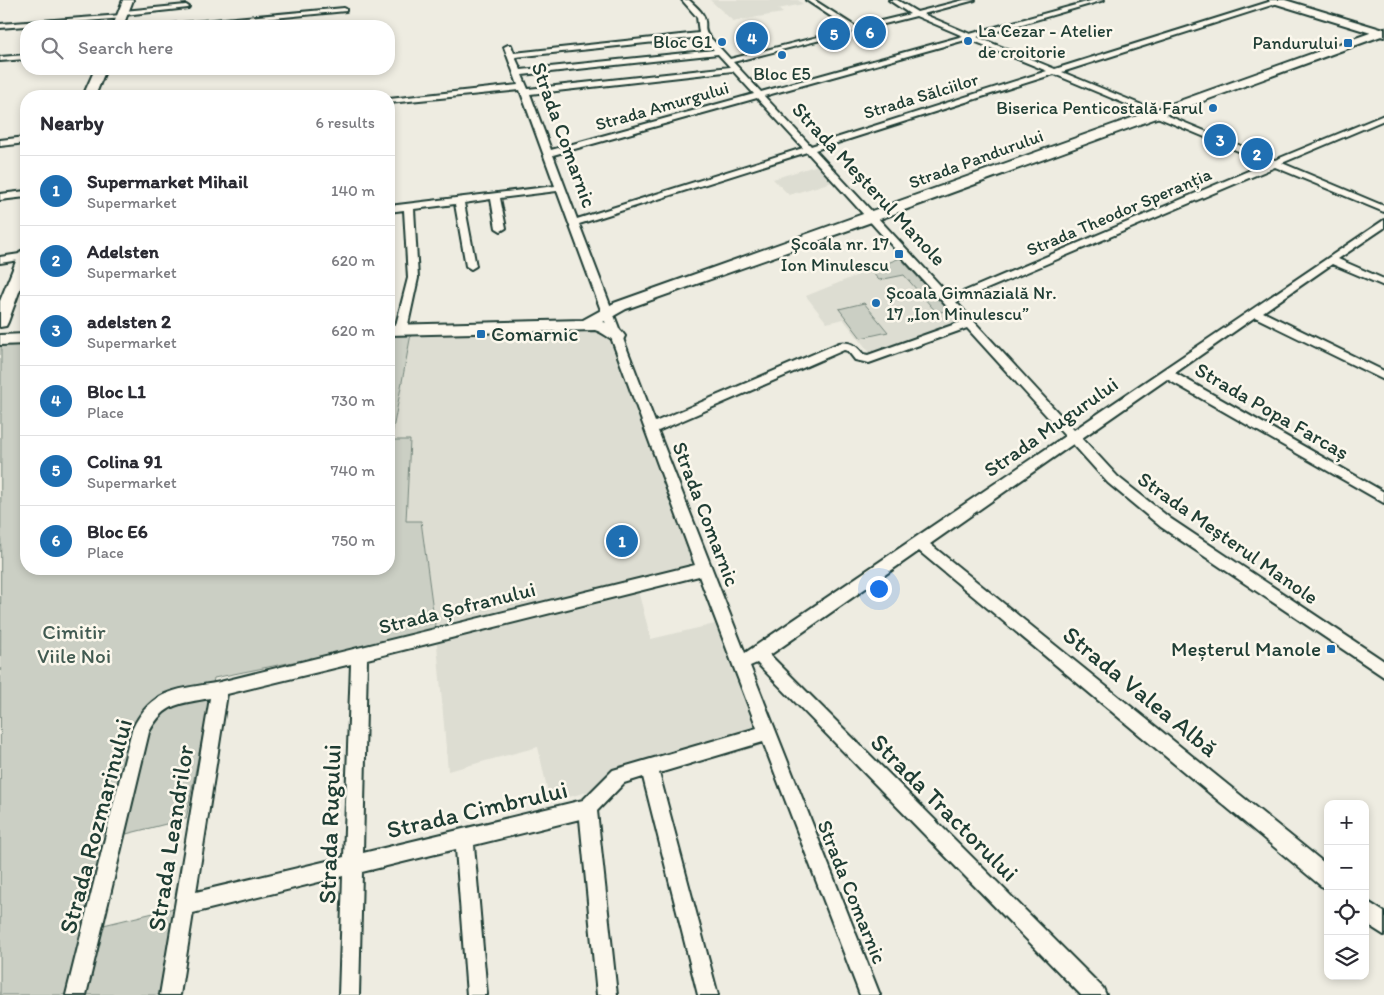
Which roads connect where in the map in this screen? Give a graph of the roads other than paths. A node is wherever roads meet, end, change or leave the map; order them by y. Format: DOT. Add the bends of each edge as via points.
graph roads {
  1 [pos="128,0"];
  2 [pos="686,0"];
  3 [pos="809,0"];
  4 [pos="892,0"];
  5 [pos="899,0"];
  6 [pos="972,0"];
  7 [pos="1101,0"];
  8 [pos="1280,0"];
  9 [pos="186,7"];
  10 [pos="344,10"];
  11 [pos="918,13"];
  12 [pos="121,19"];
  13 [pos="108,20"];
  14 [pos="235,20"];
  15 [pos="20,24"];
  16 [pos="0,26"];
  17 [pos="855,29"];
  18 [pos="1383,32"];
  19 [pos="704,35"];
  20 [pos="969,36"];
  21 [pos="720,52"];
  22 [pos="20,57"];
  23 [pos="0,59"];
  24 [pos="729,61"];
  25 [pos="735,69"];
  26 [pos="1054,72"];
  27 [pos="518,73"];
  28 [pos="98,75"];
  29 [pos="524,89"];
  30 [pos="91,90"];
  31 [pos="758,95"];
  32 [pos="395,100"];
  33 [pos="1156,114"];
  34 [pos="1384,117"];
  35 [pos="20,141"];
  36 [pos="0,143"];
  37 [pos="807,149"];
  38 [pos="549,153"];
  39 [pos="1274,164"];
  40 [pos="560,188"];
  41 [pos="20,195"];
  42 [pos="495,196"];
  43 [pos="0,197"];
  44 [pos="459,201"];
  45 [pos="409,207"];
  46 [pos="395,209"];
  47 [pos="1384,209"];
  48 [pos="872,216"];
  49 [pos="574,223"];
  50 [pos="1384,223"];
  51 [pos="501,228"];
  52 [pos="20,256"];
  53 [pos="0,260"];
  54 [pos="1331,260"];
  55 [pos="471,266"];
  56 [pos="20,267"];
  57 [pos="1384,283"];
  58 [pos="5,296"];
  59 [pos="950,301"];
  60 [pos="608,310"];
  61 [pos="1254,312"];
  62 [pos="0,322"];
  63 [pos="970,323"];
  64 [pos="584,326"];
  65 [pos="395,329"];
  66 [pos="617,336"];
  67 [pos="20,339"];
  68 [pos="0,340"];
  69 [pos="1166,373"];
  70 [pos="1384,376"];
  71 [pos="651,428"];
  72 [pos="1075,437"];
  73 [pos="1384,498"];
  74 [pos="920,544"];
  75 [pos="704,569"];
  76 [pos="359,654"];
  77 [pos="759,654"];
  78 [pos="741,663"];
  79 [pos="1384,670"];
  80 [pos="220,689"];
  81 [pos="767,733"];
  82 [pos="649,767"];
  83 [pos="588,808"];
  84 [pos="464,838"];
  85 [pos="353,864"];
  86 [pos="1324,876"];
  87 [pos="185,905"];
  88 [pos="1369,913"];
  89 [pos="1384,925"];
  90 [pos="76,995"];
  91 [pos="170,995"];
  92 [pos="349,995"];
  93 [pos="477,995"];
  94 [pos="608,995"];
  95 [pos="708,995"];
  96 [pos="870,995"];
  97 [pos="1096,995"];
  1 -- 12 [label="street"];
  2 -- 19 [label="street, Strada Meșterul Manole" via="700,14"];
  3 -- 17 [label="street"];
  4 -- 11 [label="street"];
  5 -- 11 [label="street"];
  6 -- 11 [label="street"];
  7 -- 20 [label="street, Strada Amurgului"];
  8 -- 18 [label="main road"];
  8 -- 26 [label="street, Strada Sălciilor"];
  9 -- 12 [label="street"];
  10 -- 14 [label="street"];
  11 -- 17 [label="street"];
  11 -- 20 [label="street"];
  12 -- 13 [label="street"];
  15 -- 16 [label="street"];
  17 -- 24 [label="street"];
  18 -- 33 [label="street, Strada Pandurului"];
  19 -- 21 [label="street, Strada Meșterul Manole"];
  19 -- 27 [label="street, Strada Comarnic" via="510,51"];
  20 -- 26 [label="street"];
  20 -- 31 [label="street, Strada Amurgului"];
  21 -- 24 [label="street, Strada Meșterul Manole"];
  21 -- 27 [label="street"];
  22 -- 23 [label="street"];
  24 -- 25 [label="street, Strada Meșterul Manole"];
  25 -- 29 [label="street"];
  25 -- 31 [label="street, Strada Meșterul Manole"];
  26 -- 33 [label="street"];
  26 -- 37 [label="street, Strada Sălciilor"];
  27 -- 29 [label="street, Strada Comarnic"];
  28 -- 30 [label="street"];
  29 -- 32 [label="street"];
  29 -- 38 [label="street, Strada Comarnic"];
  31 -- 37 [label="street, Strada Meșterul Manole"];
  31 -- 38 [label="street, Strada Amurgului"];
  33 -- 39 [label="street"];
  33 -- 48 [label="street, Strada Pandurului"];
  34 -- 39 [label="street, Strada Theodor Speranția"];
  35 -- 36 [label="street"];
  37 -- 48 [label="street, Strada Meșterul Manole"];
  37 -- 49 [label="street, Strada Sălciilor"];
  38 -- 40 [label="street, Strada Comarnic"];
  39 -- 47 [label="street"];
  39 -- 59 [label="street, Strada Theodor Speranția"];
  40 -- 42 [label="street"];
  40 -- 49 [label="street, Strada Comarnic"];
  41 -- 43 [label="street"];
  42 -- 44 [label="street"];
  42 -- 51 [label="street"];
  44 -- 45 [label="street"];
  44 -- 55 [label="street"];
  45 -- 46 [label="street"];
  45 -- 65 [label="street" via="413,278"];
  48 -- 59 [label="street, Strada Meșterul Manole"];
  48 -- 60 [label="street, Strada Pandurului"];
  49 -- 60 [label="street, Strada Comarnic"];
  50 -- 54 [label="street, Strada Mugurului"];
  52 -- 53 [label="street"];
  54 -- 57 [label="street"];
  54 -- 61 [label="street, Strada Mugurului"];
  56 -- 58 [label="street"];
  58 -- 62 [label="street"];
  59 -- 63 [label="street, Strada Meșterul Manole"];
  60 -- 64 [label="street, Strada Pandurului"];
  60 -- 66 [label="street, Strada Comarnic"];
  61 -- 69 [label="street, Strada Mugurului"];
  61 -- 70 [label="street"];
  63 -- 71 [label="street" via="869,359 859,357 852,348 843,346"];
  63 -- 72 [label="street, Strada Meșterul Manole"];
  64 -- 65 [label="street"];
  64 -- 66 [label="street" via="603,327"];
  66 -- 71 [label="street, Strada Comarnic"];
  67 -- 68 [label="street"];
  69 -- 72 [label="street, Strada Mugurului"];
  69 -- 73 [label="street, Strada Popa Farcaș"];
  71 -- 75 [label="street, Strada Comarnic"];
  72 -- 74 [label="street, Strada Mugurului"];
  72 -- 79 [label="street, Strada Meșterul Manole" via="1113,480 1146,508"];
  74 -- 77 [label="street, Strada Mugurului"];
  74 -- 86 [label="street, Strada Valea Albă"];
  75 -- 76 [label="street, Strada Șofranului"];
  75 -- 78 [label="street, Strada Comarnic"];
  76 -- 80 [label="street, Strada Șofranului"];
  76 -- 85 [label="street, Strada Rugului"];
  77 -- 78 [label="street, Strada Mugurului"];
  77 -- 97 [label="street, Strada Tractorului"];
  78 -- 81 [label="street, Strada Comarnic"];
  80 -- 87 [label="street, Strada Leandrilor"];
  80 -- 90 [label="street, Strada Rozmarinului" via="170,699 151,712 141,730"];
  81 -- 82 [label="street, Strada Cimbrului"];
  81 -- 96 [label="street, Strada Comarnic"];
  82 -- 83 [label="street, Strada Cimbrului" via="619,776"];
  82 -- 95 [label="street"];
  83 -- 84 [label="street, Strada Cimbrului"];
  83 -- 94 [label="street"];
  84 -- 85 [label="street, Strada Cimbrului"];
  84 -- 93 [label="street"];
  85 -- 87 [label="street, Strada Cimbrului"];
  85 -- 92 [label="street, Strada Rugului"];
  87 -- 91 [label="street, Strada Leandrilor"];
  88 -- 89 [label="street"];
}
